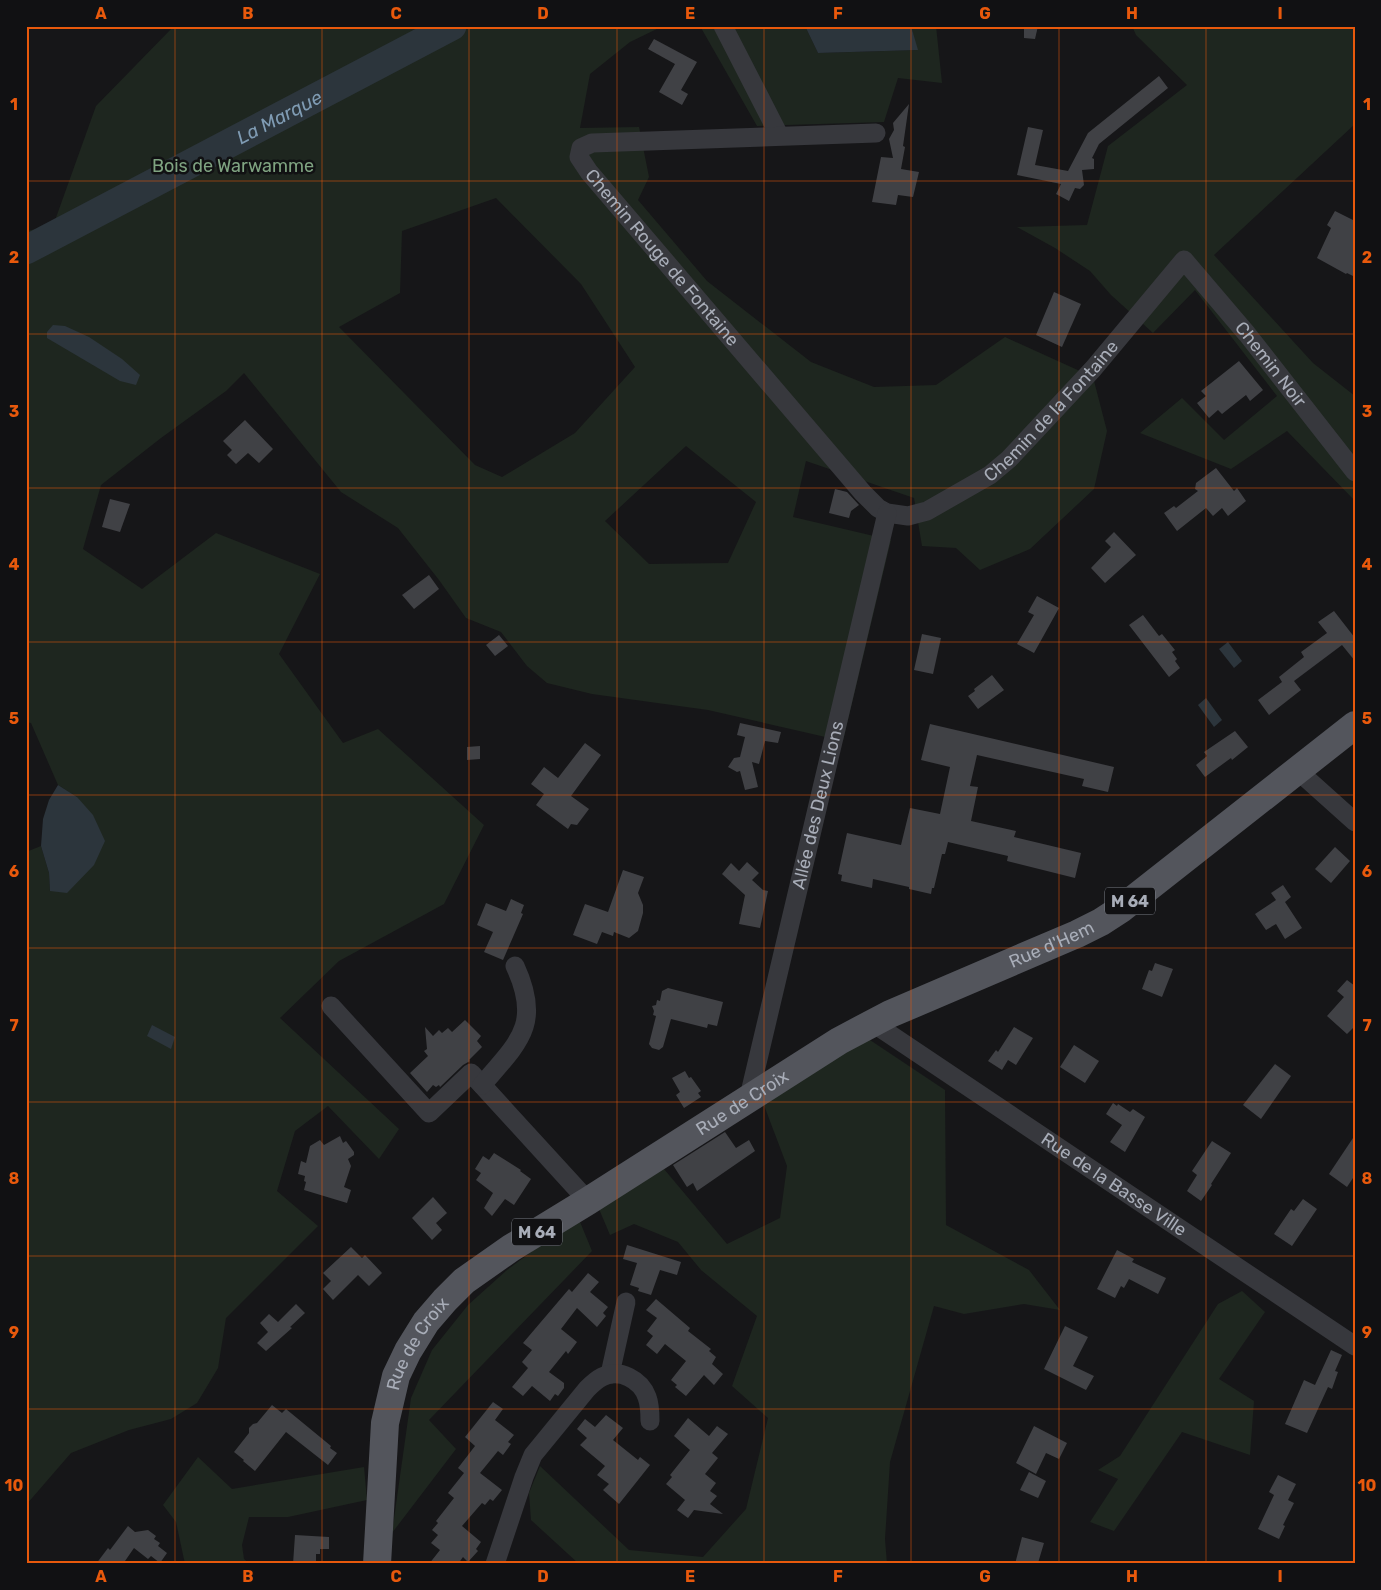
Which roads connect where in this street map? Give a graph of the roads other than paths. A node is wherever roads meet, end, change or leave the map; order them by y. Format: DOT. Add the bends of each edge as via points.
graph roads {
  1 [pos="723,26"];
  2 [pos="876,133"];
  3 [pos="779,135"];
  4 [pos="1184,260"];
  5 [pos="1355,472"];
  6 [pos="887,513"];
  7 [pos="1355,725"];
  8 [pos="1297,770"];
  9 [pos="1355,822"];
  10 [pos="515,966"];
  11 [pos="331,1006"];
  12 [pos="873,1023"];
  13 [pos="482,1085"];
  14 [pos="749,1097"];
  15 [pos="588,1201"];
  16 [pos="626,1302"];
  17 [pos="1355,1346"];
  18 [pos="610,1374"];
  19 [pos="650,1421"];
  20 [pos="377,1564"];
  21 [pos="495,1564"];
  1 -- 3 [label="street"];
  2 -- 3 [label="street, Chemin Rouge de Fontaine"];
  3 -- 6 [label="street, Chemin Rouge de Fontaine" via="592,143 581,148 578,157 863,493"];
  4 -- 5 [label="street, Chemin Noir" via="1247,334"];
  4 -- 6 [label="street, Chemin de la Fontaine" via="1093,369 1001,467 927,511 908,516"];
  6 -- 14 [label="street, Allée des Deux Lions"];
  7 -- 8 [label="main road, Rue d'Hem / M 64"];
  8 -- 9 [label="street"];
  8 -- 12 [label="main road, Rue d'Hem / M 64" via="1101,922"];
  10 -- 13 [label="street" via="526,995 525,1026 517,1044"];
  11 -- 13 [label="street" via="428,1113 471,1073"];
  12 -- 14 [label="main road, Rue de Croix / M 64" via="839,1040"];
  12 -- 17 [label="street, Rue de la Basse Ville"];
  13 -- 15 [label="street"];
  14 -- 15 [label="main road, Rue de Croix / M 64"];
  15 -- 20 [label="main road, Rue de Croix / M 64" via="464,1281 426,1322 408,1351 396,1376 384,1423"];
  16 -- 18 [label="street"];
  18 -- 19 [label="street" via="626,1376 639,1384 648,1398"];
  18 -- 21 [label="street" via="587,1389 533,1456"];
}
